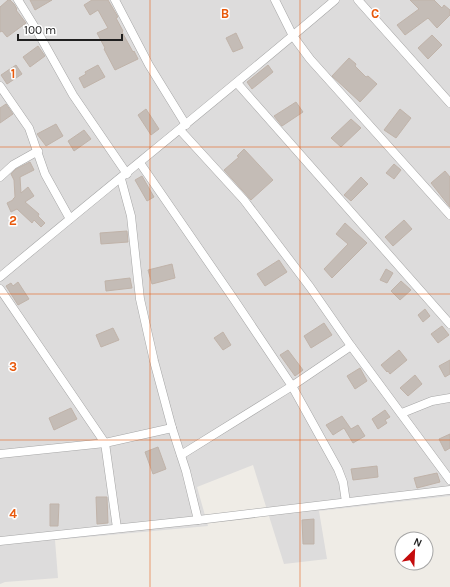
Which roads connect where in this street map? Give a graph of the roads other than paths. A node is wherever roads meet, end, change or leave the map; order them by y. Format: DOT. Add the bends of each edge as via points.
graph roads {
  1 [pos="18,0"];
  2 [pos="115,0"];
  3 [pos="275,0"];
  4 [pos="336,0"];
  5 [pos="358,0"];
  6 [pos="293,36"];
  7 [pos="237,83"];
  8 [pos="0,86"];
  9 [pos="450,103"];
  10 [pos="183,127"];
  11 [pos="38,151"];
  12 [pos="140,163"];
  13 [pos="0,176"];
  14 [pos="124,176"];
  15 [pos="450,215"];
  16 [pos="70,218"];
  17 [pos="0,277"];
  18 [pos="0,289"];
  19 [pos="450,324"];
  20 [pos="351,346"];
  21 [pos="292,386"];
  22 [pos="450,398"];
  23 [pos="402,413"];
  24 [pos="172,428"];
  25 [pos="105,443"];
  26 [pos="0,454"];
  27 [pos="181,456"];
  28 [pos="450,480"];
  29 [pos="450,490"];
  30 [pos="346,502"];
  31 [pos="198,520"];
  32 [pos="117,528"];
  33 [pos="0,540"];
  1 -- 14 [label="street"];
  2 -- 10 [label="street"];
  3 -- 6 [label="street"];
  4 -- 6 [label="street"];
  5 -- 9 [label="street"];
  6 -- 7 [label="street"];
  6 -- 15 [label="street" via="324,76"];
  7 -- 10 [label="street"];
  7 -- 19 [label="street"];
  8 -- 11 [label="street" via="29,128"];
  10 -- 12 [label="street"];
  10 -- 20 [label="street" via="244,200"];
  11 -- 13 [label="street" via="13,165"];
  11 -- 16 [label="street" via="45,174"];
  12 -- 14 [label="street"];
  12 -- 21 [label="street"];
  14 -- 16 [label="street"];
  14 -- 24 [label="street" via="140,299"];
  16 -- 17 [label="street"];
  18 -- 25 [label="street"];
  20 -- 21 [label="street"];
  20 -- 23 [label="street"];
  21 -- 27 [label="street"];
  21 -- 30 [label="street" via="338,469"];
  22 -- 23 [label="street"];
  23 -- 28 [label="street"];
  24 -- 25 [label="street"];
  24 -- 27 [label="street"];
  25 -- 26 [label="street"];
  25 -- 32 [label="street"];
  27 -- 31 [label="street"];
  29 -- 30 [label="street"];
  30 -- 31 [label="street"];
  31 -- 32 [label="street"];
  32 -- 33 [label="street"];
}
